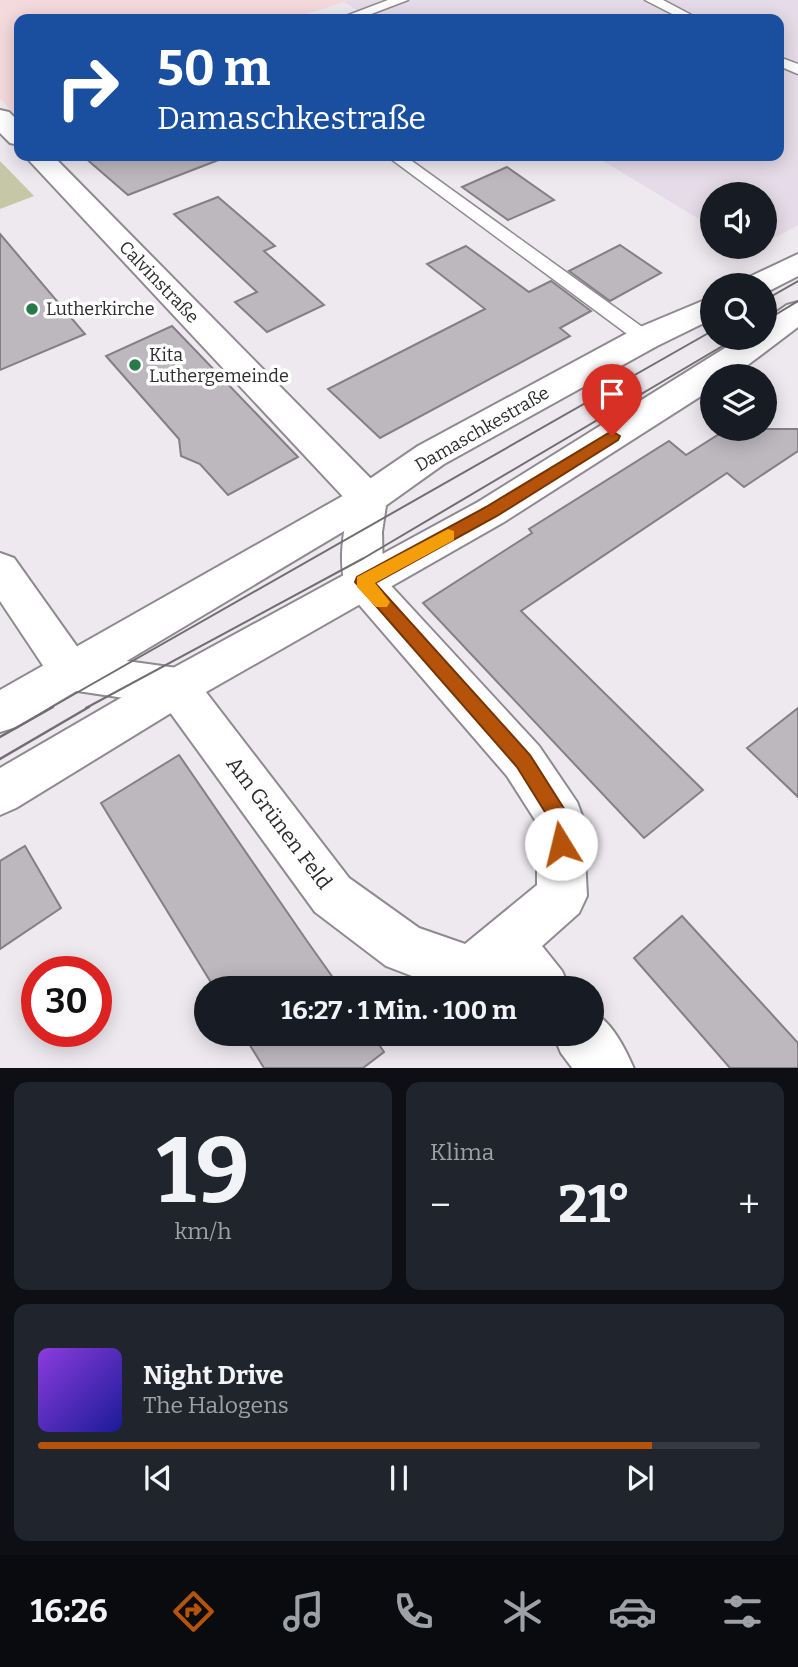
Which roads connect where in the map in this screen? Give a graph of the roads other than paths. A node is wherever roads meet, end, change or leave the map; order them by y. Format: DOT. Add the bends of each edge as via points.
graph roads {
  1 [pos="401,0"];
  2 [pos="652,0"];
  3 [pos="360,14"];
  4 [pos="681,14"];
  5 [pos="0,118"];
  6 [pos="14,132"];
  7 [pos="43,161"];
  8 [pos="402,161"];
  9 [pos="798,263"];
  10 [pos="777,275"];
  11 [pos="798,312"];
  12 [pos="700,313"];
  13 [pos="777,327"];
  14 [pos="645,338"];
  15 [pos="747,350"];
  16 [pos="368,499"];
  17 [pos="0,569"];
  18 [pos="363,582"];
  19 [pos="71,672"];
  20 [pos="177,687"];
  21 [pos="0,713"];
  22 [pos="0,793"];
  23 [pos="506,942"];
  24 [pos="533,976"];
  25 [pos="589,1046"];
  26 [pos="606,1068"];
  1 -- 3 [label="lane"];
  2 -- 4 [label="lane"];
  5 -- 6 [label="street"];
  7 -- 16 [label="street, Calvinstraße"];
  8 -- 14 [label="lane"];
  9 -- 10 [label="street"];
  11 -- 13 [label="street"];
  12 -- 14 [label="street, Damaschkestraße"];
  14 -- 16 [label="street, Damaschkestraße" via="431,455"];
  15 -- 18 [label="street" via="491,512"];
  16 -- 18 [label="street"];
  16 -- 19 [label="street, Damaschkestraße"];
  17 -- 19 [label="street"];
  18 -- 20 [label="street"];
  18 -- 23 [label="street, Am Grünen Feld" via="523,761 560,818 562,896"];
  19 -- 20 [label="street"];
  19 -- 21 [label="street, Damaschkestraße"];
  20 -- 22 [label="street"];
  20 -- 23 [label="street, Am Grünen Feld" via="332,895 404,948 471,972"];
  23 -- 24 [label="street"];
  25 -- 26 [label="street"];
}
